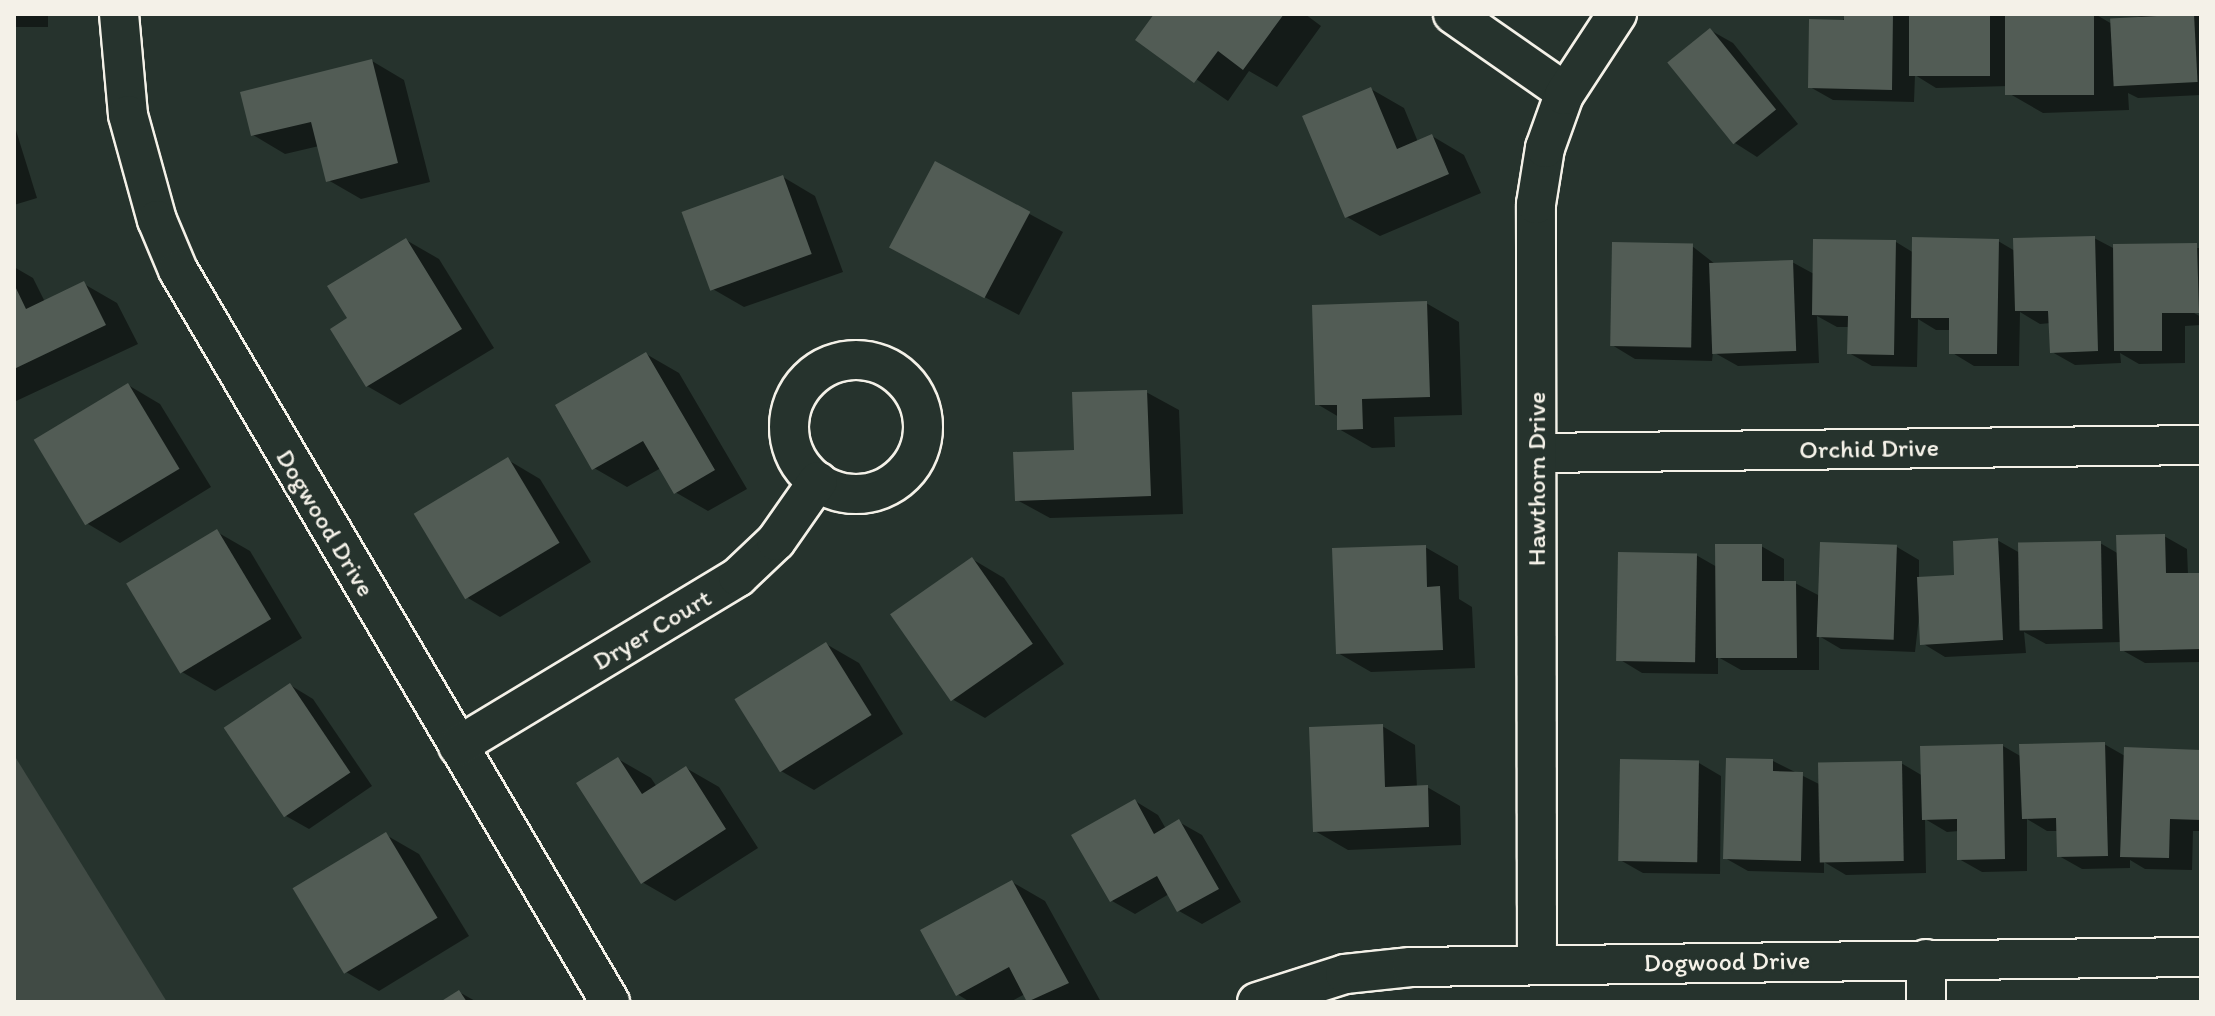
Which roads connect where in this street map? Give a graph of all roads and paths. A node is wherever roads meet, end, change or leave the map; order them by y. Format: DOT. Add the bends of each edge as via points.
graph roads {
  1 [pos="119,14"];
  2 [pos="1453,14"];
  3 [pos="1617,14"];
  4 [pos="1565,92"];
  5 [pos="2201,445"];
  6 [pos="1537,453"];
  7 [pos="818,481"];
  8 [pos="458,746"];
  9 [pos="2201,957"];
  10 [pos="1926,959"];
  11 [pos="1537,965"];
  12 [pos="610,1002"];
  13 [pos="1257,1002"];
  14 [pos="1926,1002"];
  1 -- 8 [label="street, Dogwood Drive" via="131,128 157,220 178,270"];
  2 -- 4 [label="street"];
  3 -- 4 [label="street, Hawthorn Drive"];
  4 -- 6 [label="street, Hawthorn Drive" via="1545,148 1536,204"];
  5 -- 6 [label="street, Orchid Drive"];
  6 -- 11 [label="street, Hawthorn Drive"];
  7 -- 8 [label="street, Dryer Court" via="776,541 738,577"];
  8 -- 12 [label="street, Dogwood Drive"];
  9 -- 10 [label="street, Dogwood Drive"];
  10 -- 11 [label="street, Dogwood Drive"];
  10 -- 14 [label="street"];
  11 -- 13 [label="street, Dogwood Drive" via="1378,969 1313,982"];
}
